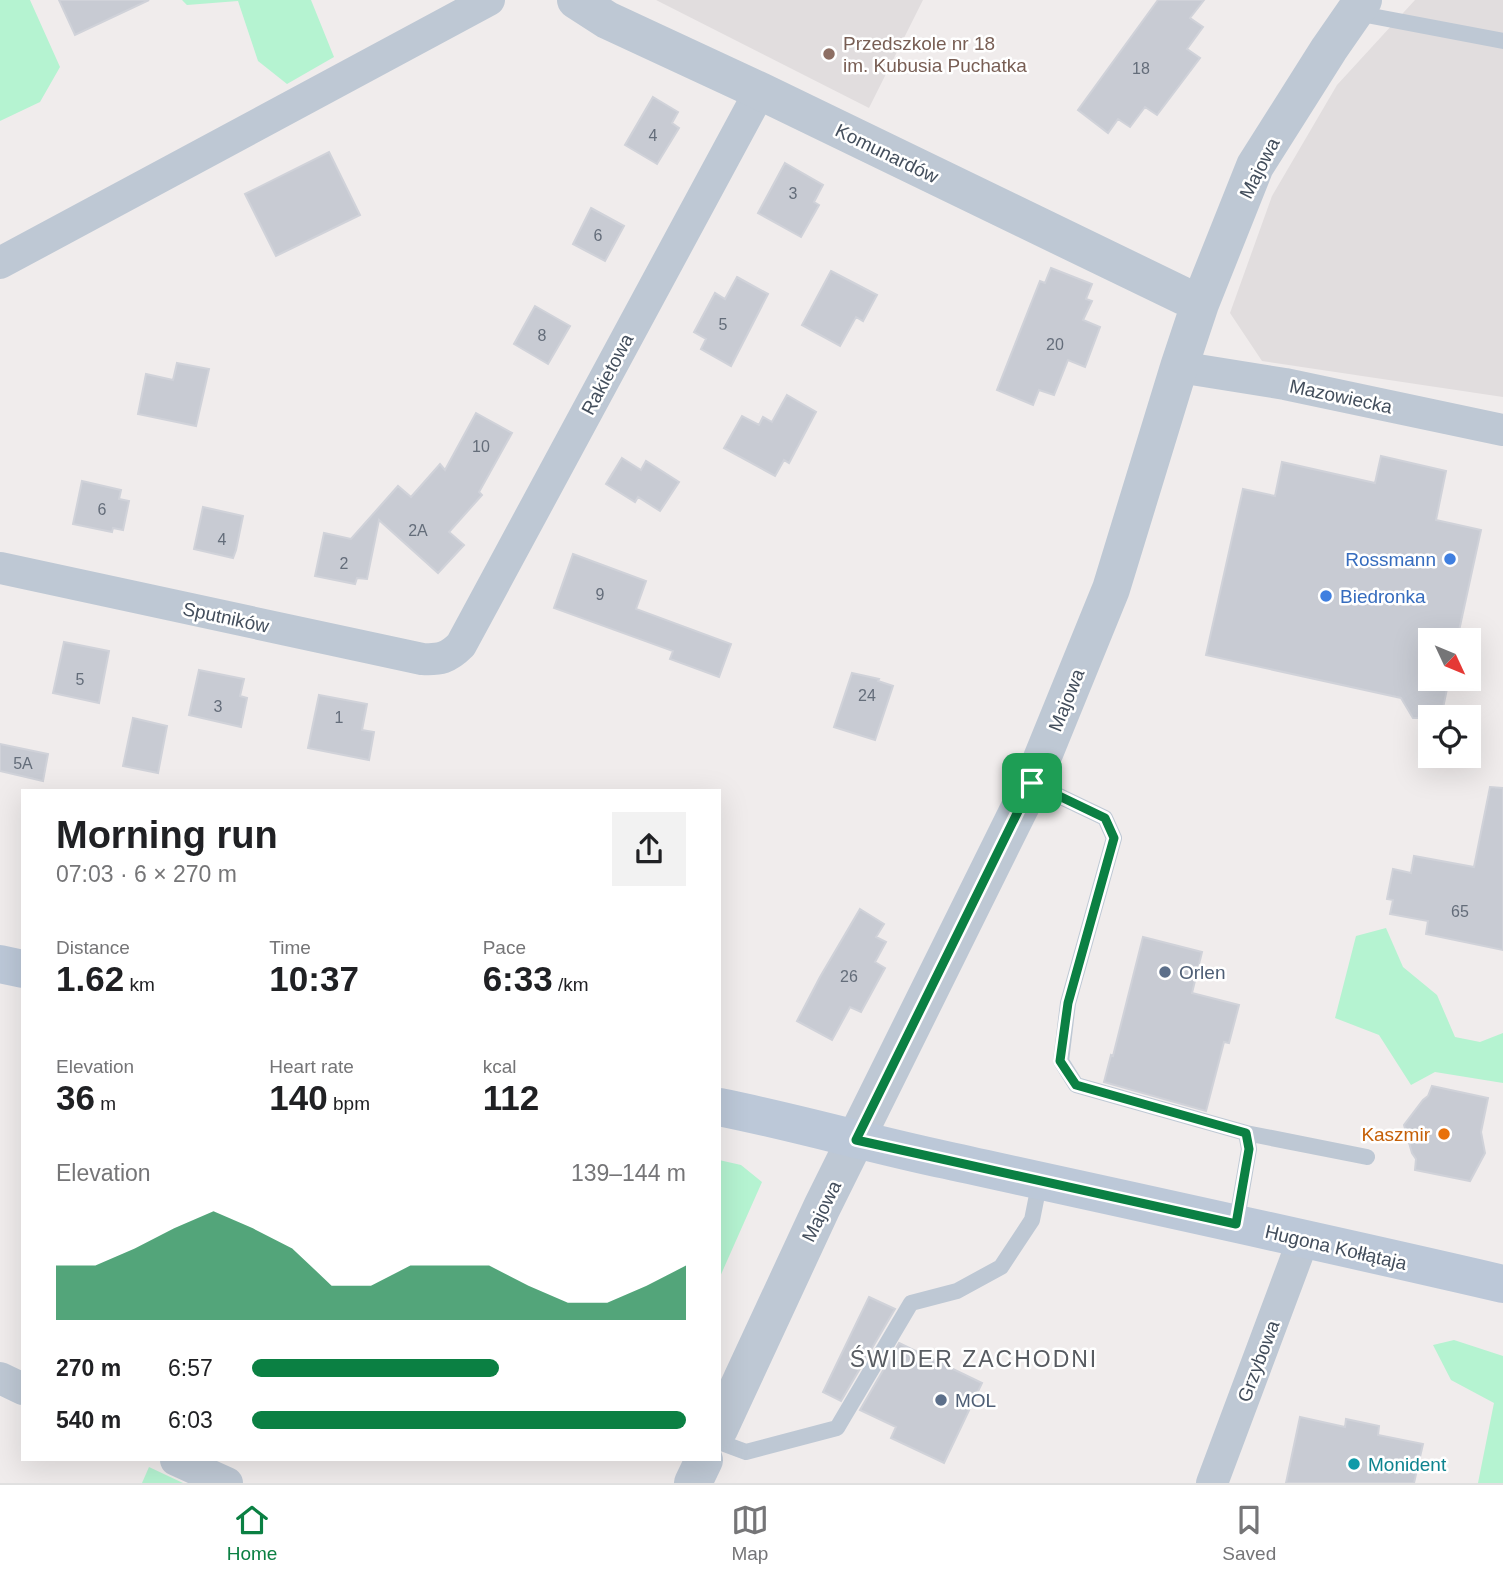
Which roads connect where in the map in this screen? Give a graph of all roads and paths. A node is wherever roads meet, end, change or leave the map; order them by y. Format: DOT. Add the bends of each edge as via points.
graph roads {
  1 [pos="489,0"];
  2 [pos="576,0"];
  3 [pos="1358,6"];
  4 [pos="1503,41"];
  5 [pos="760,91"];
  6 [pos="0,263"];
  7 [pos="1200,304"];
  8 [pos="1179,367"];
  9 [pos="1503,430"];
  10 [pos="0,568"];
  11 [pos="452,654"];
  12 [pos="1032,783"];
  13 [pos="0,964"];
  14 [pos="21,969"];
  15 [pos="721,1107"];
  16 [pos="1246,1133"];
  17 [pos="856,1140"];
  18 [pos="1367,1157"];
  19 [pos="1040,1180"];
  20 [pos="1236,1224"];
  21 [pos="1303,1240"];
  22 [pos="1503,1284"];
  23 [pos="0,1378"];
  24 [pos="21,1388"];
  25 [pos="721,1425"];
  26 [pos="721,1443"];
  27 [pos="178,1461"];
  28 [pos="704,1461"];
  29 [pos="227,1483"];
  30 [pos="693,1483"];
  31 [pos="1212,1483"];
  1 -- 6 [label="street"];
  2 -- 5 [label="street, Komunardów" via="607,20"];
  3 -- 4 [label="lane"];
  3 -- 7 [label="street, Majowa" via="1255,166"];
  5 -- 7 [label="street, Komunardów"];
  5 -- 11 [label="street, Rakietowa" via="461,645"];
  7 -- 8 [label="street, Majowa"];
  8 -- 9 [label="street, Mazowiecka" via="1285,384"];
  8 -- 12 [label="street, Majowa" via="1111,589"];
  10 -- 11 [label="street, Sputników" via="422,659 438,660"];
  12 -- 16 [label="lane" via="1105,818 1114,838 1068,1003 1060,1061 1076,1085"];
  12 -- 17 [label="street, Majowa"];
  13 -- 14 [label="main road"];
  15 -- 17 [label="main road, Hugona Kołłątaja"];
  16 -- 18 [label="lane"];
  16 -- 20 [label="lane" via="1249,1149"];
  17 -- 19 [label="main road, Hugona Kołłątaja"];
  17 -- 25 [label="street, Majowa"];
  19 -- 20 [label="main road, Hugona Kołłątaja"];
  19 -- 26 [label="lane" via="1032,1220 1001,1267 957,1291 911,1303 837,1428 746,1452"];
  20 -- 21 [label="main road, Hugona Kołłątaja"];
  21 -- 22 [label="main road, Hugona Kołłątaja"];
  21 -- 31 [label="street, Grzybowa"];
  23 -- 24 [label="street"];
  27 -- 29 [label="street"];
  28 -- 30 [label="street"];
}
